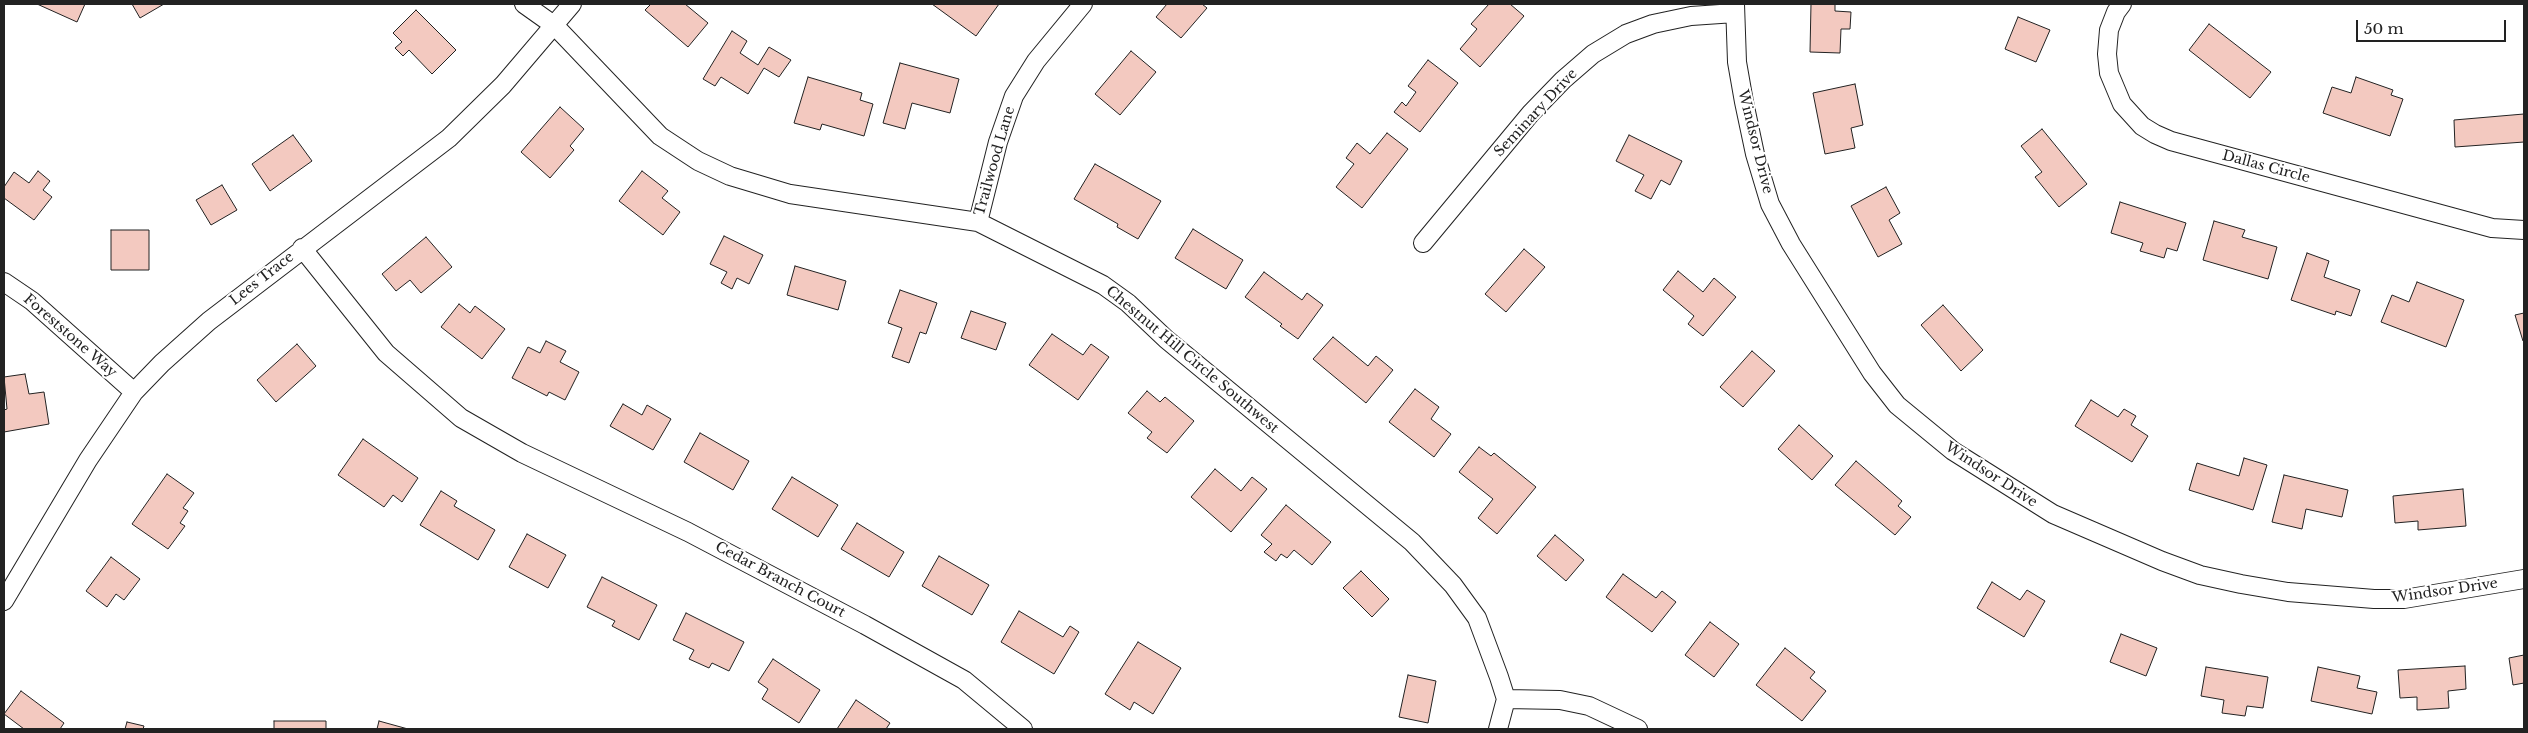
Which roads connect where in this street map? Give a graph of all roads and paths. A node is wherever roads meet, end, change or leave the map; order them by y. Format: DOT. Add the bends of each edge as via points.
graph roads {
  1 [pos="524,4"];
  2 [pos="572,4"];
  3 [pos="1083,4"];
  4 [pos="2122,4"];
  5 [pos="1735,8"];
  6 [pos="555,26"];
  7 [pos="978,222"];
  8 [pos="2524,230"];
  9 [pos="1423,243"];
  10 [pos="302,248"];
  11 [pos="4,282"];
  12 [pos="134,392"];
  13 [pos="2524,579"];
  14 [pos="4,601"];
  15 [pos="1506,699"];
  16 [pos="1024,729"];
  17 [pos="1498,729"];
  18 [pos="1638,729"];
  1 -- 6 [label="street, Chestnut Hill Circle Southwest"];
  2 -- 6 [label="street, Lees Trace"];
  3 -- 7 [label="street, Trailwood Lane" via="1036,61 1014,96 998,142"];
  4 -- 8 [label="street, Dallas Circle" via="2109,30 2109,73 2122,104 2142,126 2155,134 2492,228"];
  5 -- 9 [label="street, Seminary Drive" via="1653,24 1626,34 1593,54 1531,113"];
  5 -- 13 [label="street, Windsor Drive" via="1742,94 1770,204 1791,244 1872,373 1897,405 1953,451 2053,514 2200,575 2288,592 2374,599 2404,598"];
  6 -- 7 [label="street, Chestnut Hill Circle Southwest" via="660,136 698,161 730,176 790,194"];
  6 -- 10 [label="street, Lees Trace" via="503,85 449,138"];
  7 -- 15 [label="street, Chestnut Hill Circle Southwest" via="1103,285 1128,303 1166,339 1412,542 1453,585 1476,618"];
  10 -- 12 [label="street, Lees Trace" via="189,337"];
  10 -- 16 [label="street, Cedar Branch Court" via="386,353 461,418 522,453 688,532 865,625 964,680"];
  11 -- 12 [label="street, Foreststone Way" via="32,301"];
  12 -- 14 [label="street, Lees Trace" via="88,460"];
  15 -- 17 [label="street"];
  15 -- 18 [label="street" via="1560,700 1589,706"];
}
